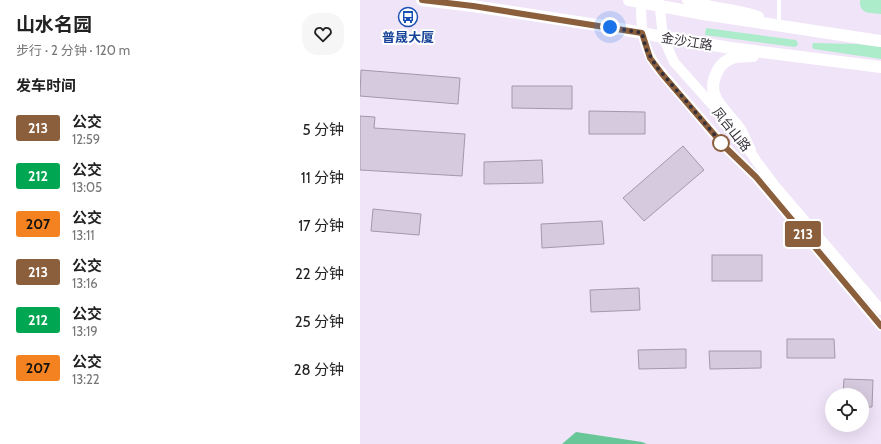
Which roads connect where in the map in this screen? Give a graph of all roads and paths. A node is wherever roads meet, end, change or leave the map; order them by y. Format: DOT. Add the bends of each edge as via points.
graph roads {
  1 [pos="422,0"];
  2 [pos="688,0"];
  3 [pos="779,0"];
  4 [pos="637,1"];
  5 [pos="659,3"];
  6 [pos="779,26"];
  7 [pos="642,33"];
  8 [pos="663,37"];
  9 [pos="881,41"];
  10 [pos="795,57"];
  11 [pos="881,67"];
  12 [pos="750,150"];
  13 [pos="881,310"];
  14 [pos="881,326"];
  1 -- 7 [label="main road, 金沙江路"];
  2 -- 6 [label="main road" via="745,12"];
  3 -- 6 [label="lane"];
  4 -- 5 [label="main road"];
  4 -- 7 [label="street, 凤台山路"];
  5 -- 6 [label="main road" via="702,14"];
  5 -- 8 [label="street, 凤台山路"];
  6 -- 9 [label="main road"];
  7 -- 8 [label="main road, 金沙江路"];
  7 -- 14 [label="street, 凤台山路" via="650,58 662,74 725,147 756,177"];
  8 -- 10 [label="main road, 金沙江路"];
  8 -- 12 [label="street, 凤台山路" via="674,62"];
  10 -- 11 [label="main road, 金沙江路"];
  10 -- 12 [label="main road" via="733,57 725,61 715,76 712,84 716,100 740,129"];
  12 -- 13 [label="street, 凤台山路" via="776,187"];
}
